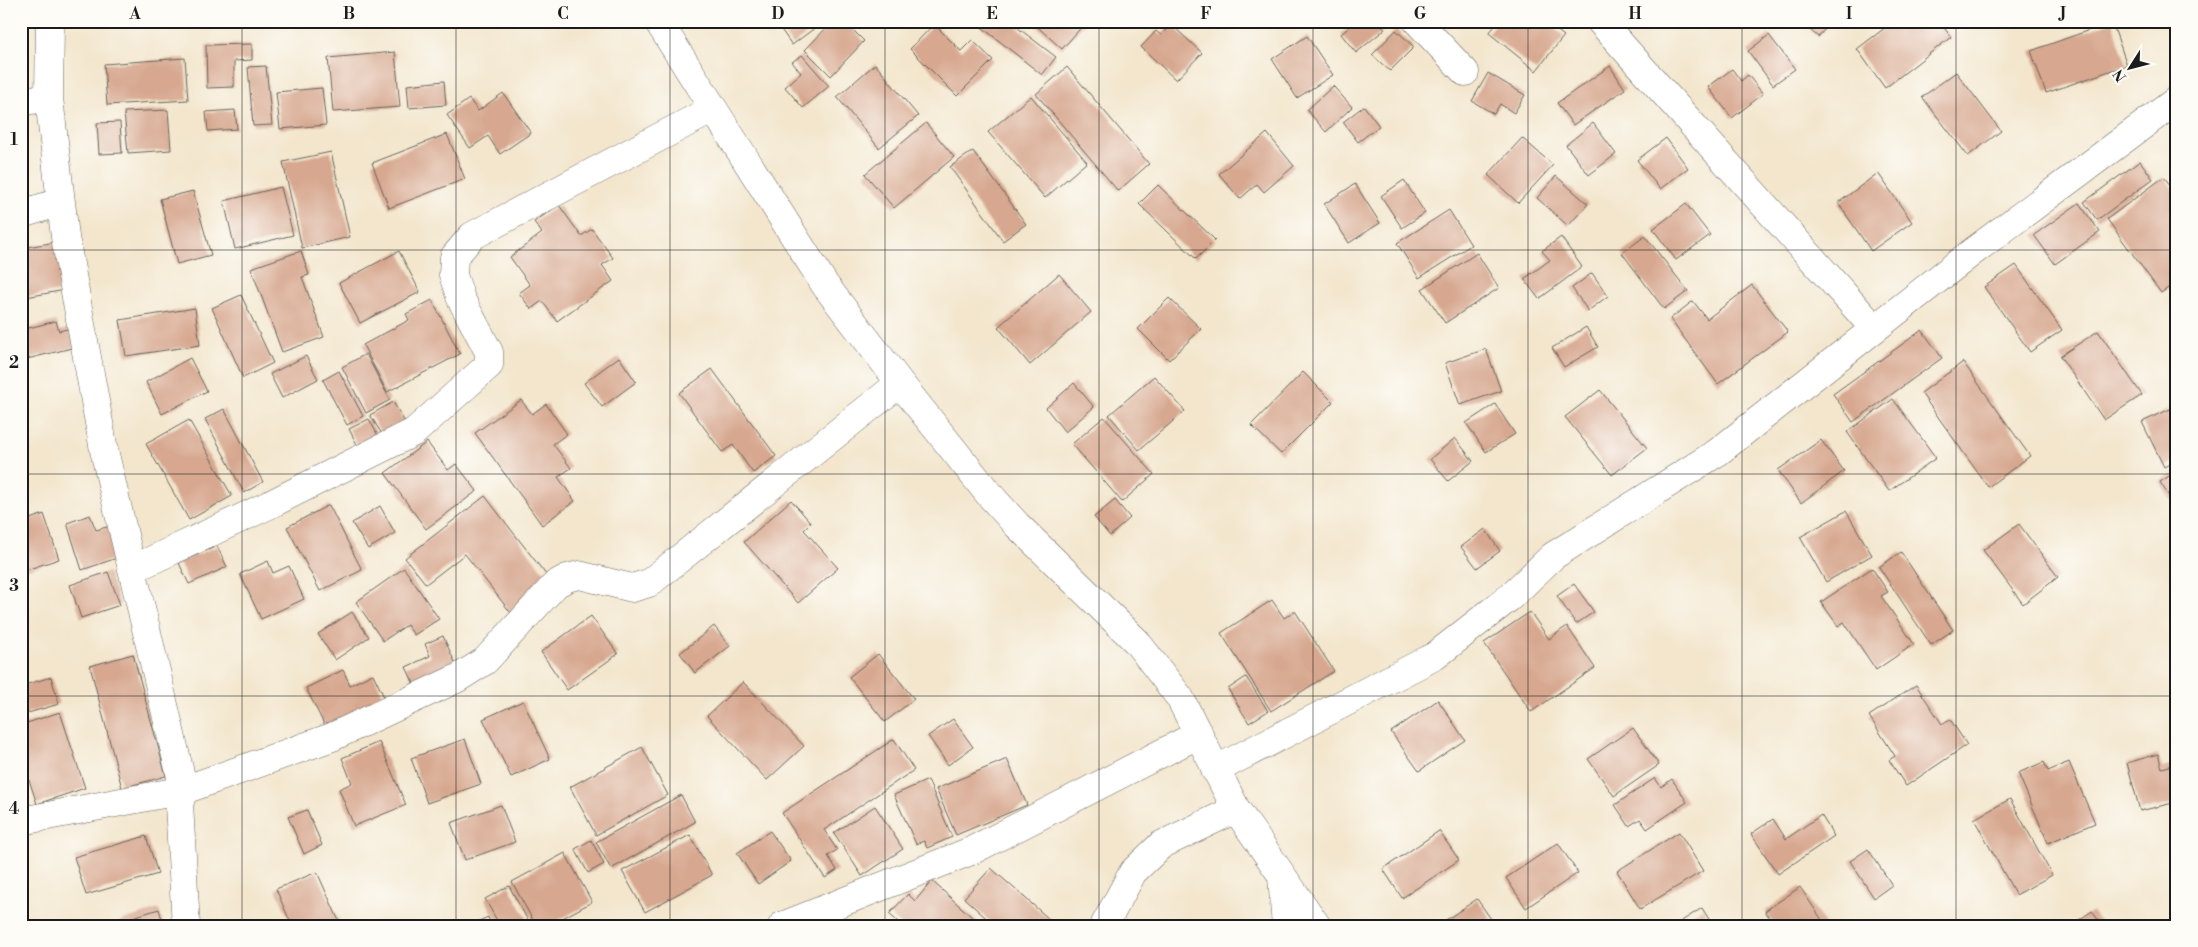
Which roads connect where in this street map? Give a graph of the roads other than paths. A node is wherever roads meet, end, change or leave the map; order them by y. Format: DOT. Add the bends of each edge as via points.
graph roads {
  1 [pos="50,21"];
  2 [pos="658,21"];
  3 [pos="1417,21"];
  4 [pos="1600,21"];
  5 [pos="1465,72"];
  6 [pos="49,98"];
  7 [pos="2177,100"];
  8 [pos="21,101"];
  9 [pos="713,109"];
  10 [pos="61,202"];
  11 [pos="21,214"];
  12 [pos="1874,328"];
  13 [pos="900,383"];
  14 [pos="132,569"];
  15 [pos="1199,734"];
  16 [pos="1215,770"];
  17 [pos="184,790"];
  18 [pos="1236,809"];
  19 [pos="21,821"];
  20 [pos="1282,875"];
  21 [pos="186,926"];
  22 [pos="782,926"];
  23 [pos="1104,926"];
  24 [pos="1286,926"];
  25 [pos="1317,926"];
  1 -- 6 [label="street"];
  2 -- 9 [label="street"];
  3 -- 5 [label="street"];
  4 -- 12 [label="street"];
  6 -- 8 [label="street"];
  6 -- 10 [label="street"];
  7 -- 12 [label="street"];
  9 -- 13 [label="street" via="825,285"];
  9 -- 14 [label="street" via="472,236 454,257 453,275 461,299 489,352 489,364 414,432"];
  10 -- 11 [label="street"];
  10 -- 14 [label="street" via="104,450"];
  12 -- 16 [label="street" via="1718,452 1553,556 1510,597 1435,656"];
  13 -- 15 [label="street" via="1017,525 1136,640 1180,698"];
  13 -- 17 [label="street" via="649,583 632,588 579,575 567,578 556,584 485,661 458,678 332,737"];
  14 -- 17 [label="street"];
  15 -- 16 [label="street"];
  15 -- 22 [label="street" via="971,851"];
  16 -- 18 [label="street"];
  17 -- 19 [label="street"];
  17 -- 21 [label="street" via="179,804"];
  18 -- 20 [label="street"];
  18 -- 23 [label="street" via="1161,845 1133,872"];
  20 -- 24 [label="street"];
  20 -- 25 [label="street"];
}
